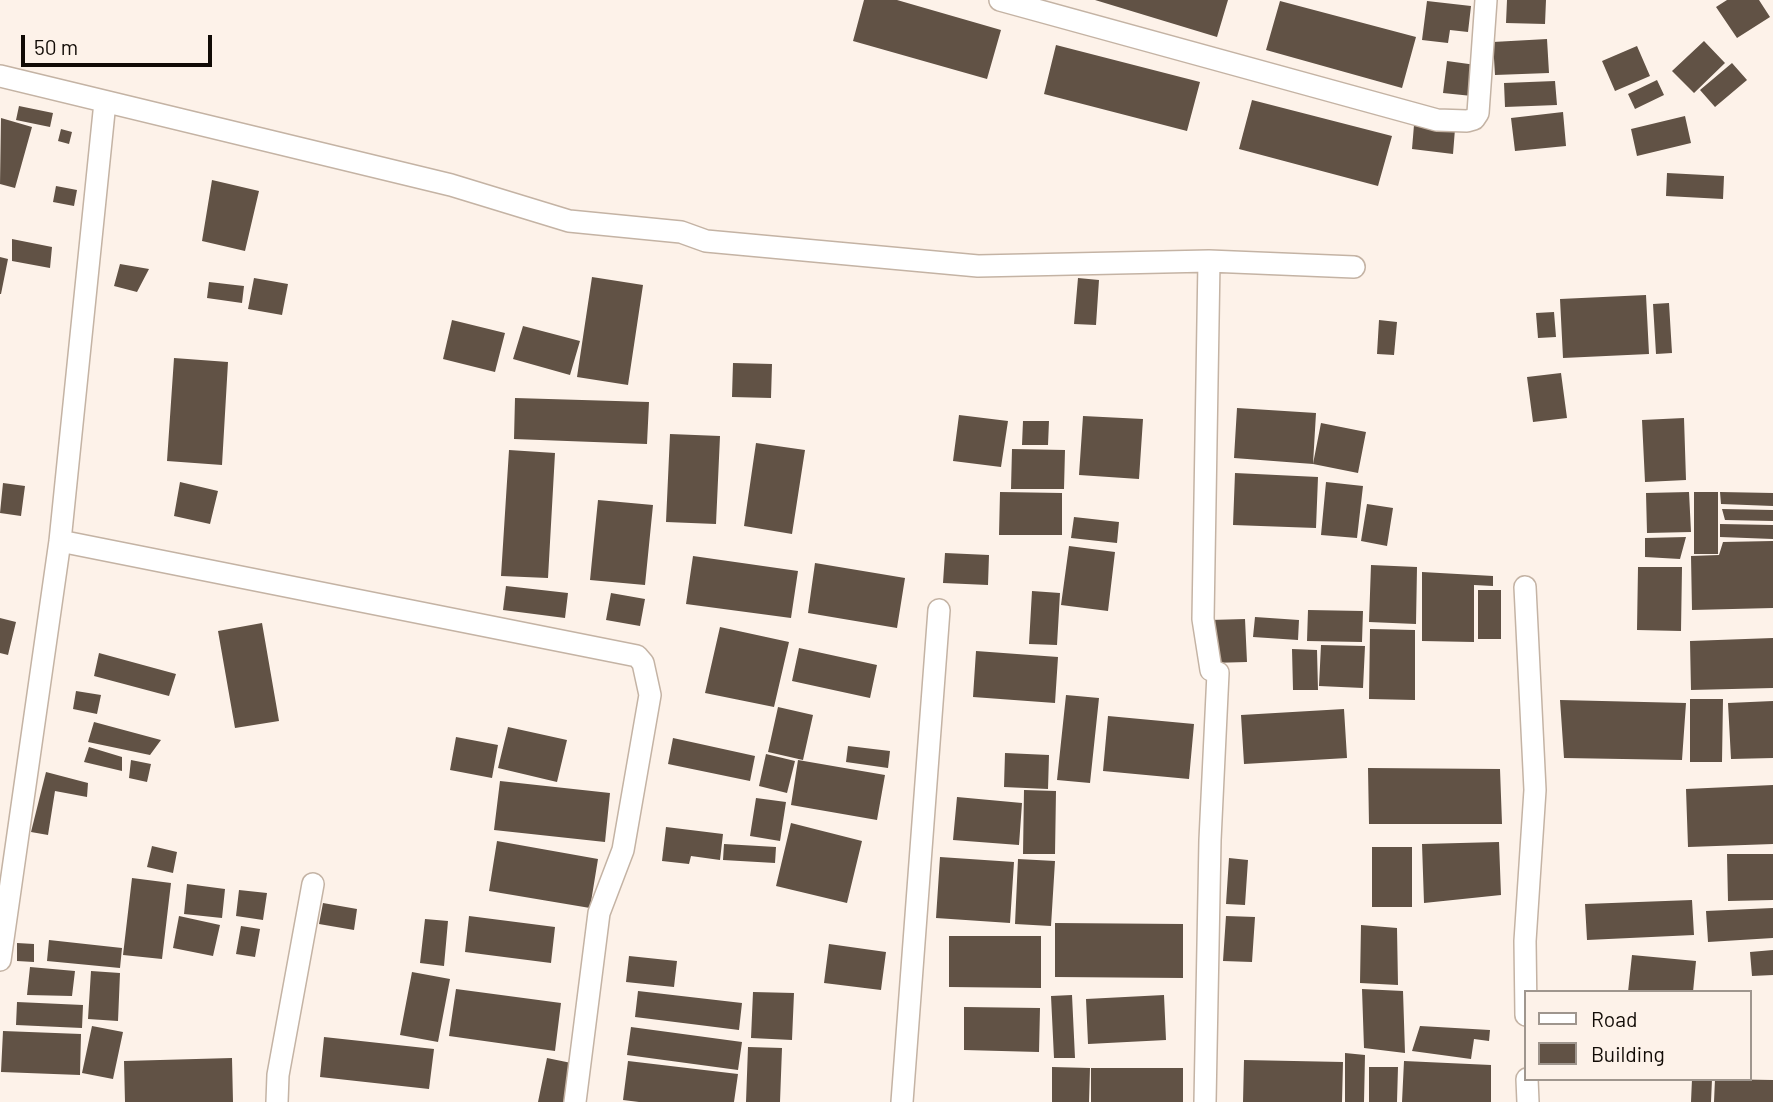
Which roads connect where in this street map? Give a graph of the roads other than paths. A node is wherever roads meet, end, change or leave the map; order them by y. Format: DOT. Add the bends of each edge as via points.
graph roads {
  1 [pos="1000,0"];
  2 [pos="1486,0"];
  3 [pos="0,76"];
  4 [pos="105,102"];
  5 [pos="1209,261"];
  6 [pos="1354,267"];
  7 [pos="60,541"];
  8 [pos="1525,587"];
  9 [pos="939,610"];
  10 [pos="313,884"];
  11 [pos="0,960"];
  12 [pos="1526,990"];
  13 [pos="1527,1081"];
  14 [pos="277,1102"];
  15 [pos="575,1102"];
  16 [pos="902,1102"];
  17 [pos="1205,1102"];
  18 [pos="1528,1102"];
  1 -- 2 [label="street" via="1437,120 1467,121 1478,113"];
  3 -- 4 [label="street"];
  4 -- 5 [label="street" via="451,185 569,221 681,232 706,242 978,265"];
  4 -- 7 [label="street"];
  5 -- 6 [label="street"];
  5 -- 17 [label="street" via="1203,619 1211,670 1218,673"];
  7 -- 11 [label="street"];
  7 -- 15 [label="street" via="637,656 650,695 623,850 599,913"];
  8 -- 12 [label="street" via="1535,790"];
  9 -- 16 [label="street"];
  10 -- 14 [label="street"];
  13 -- 18 [label="street"];
}
